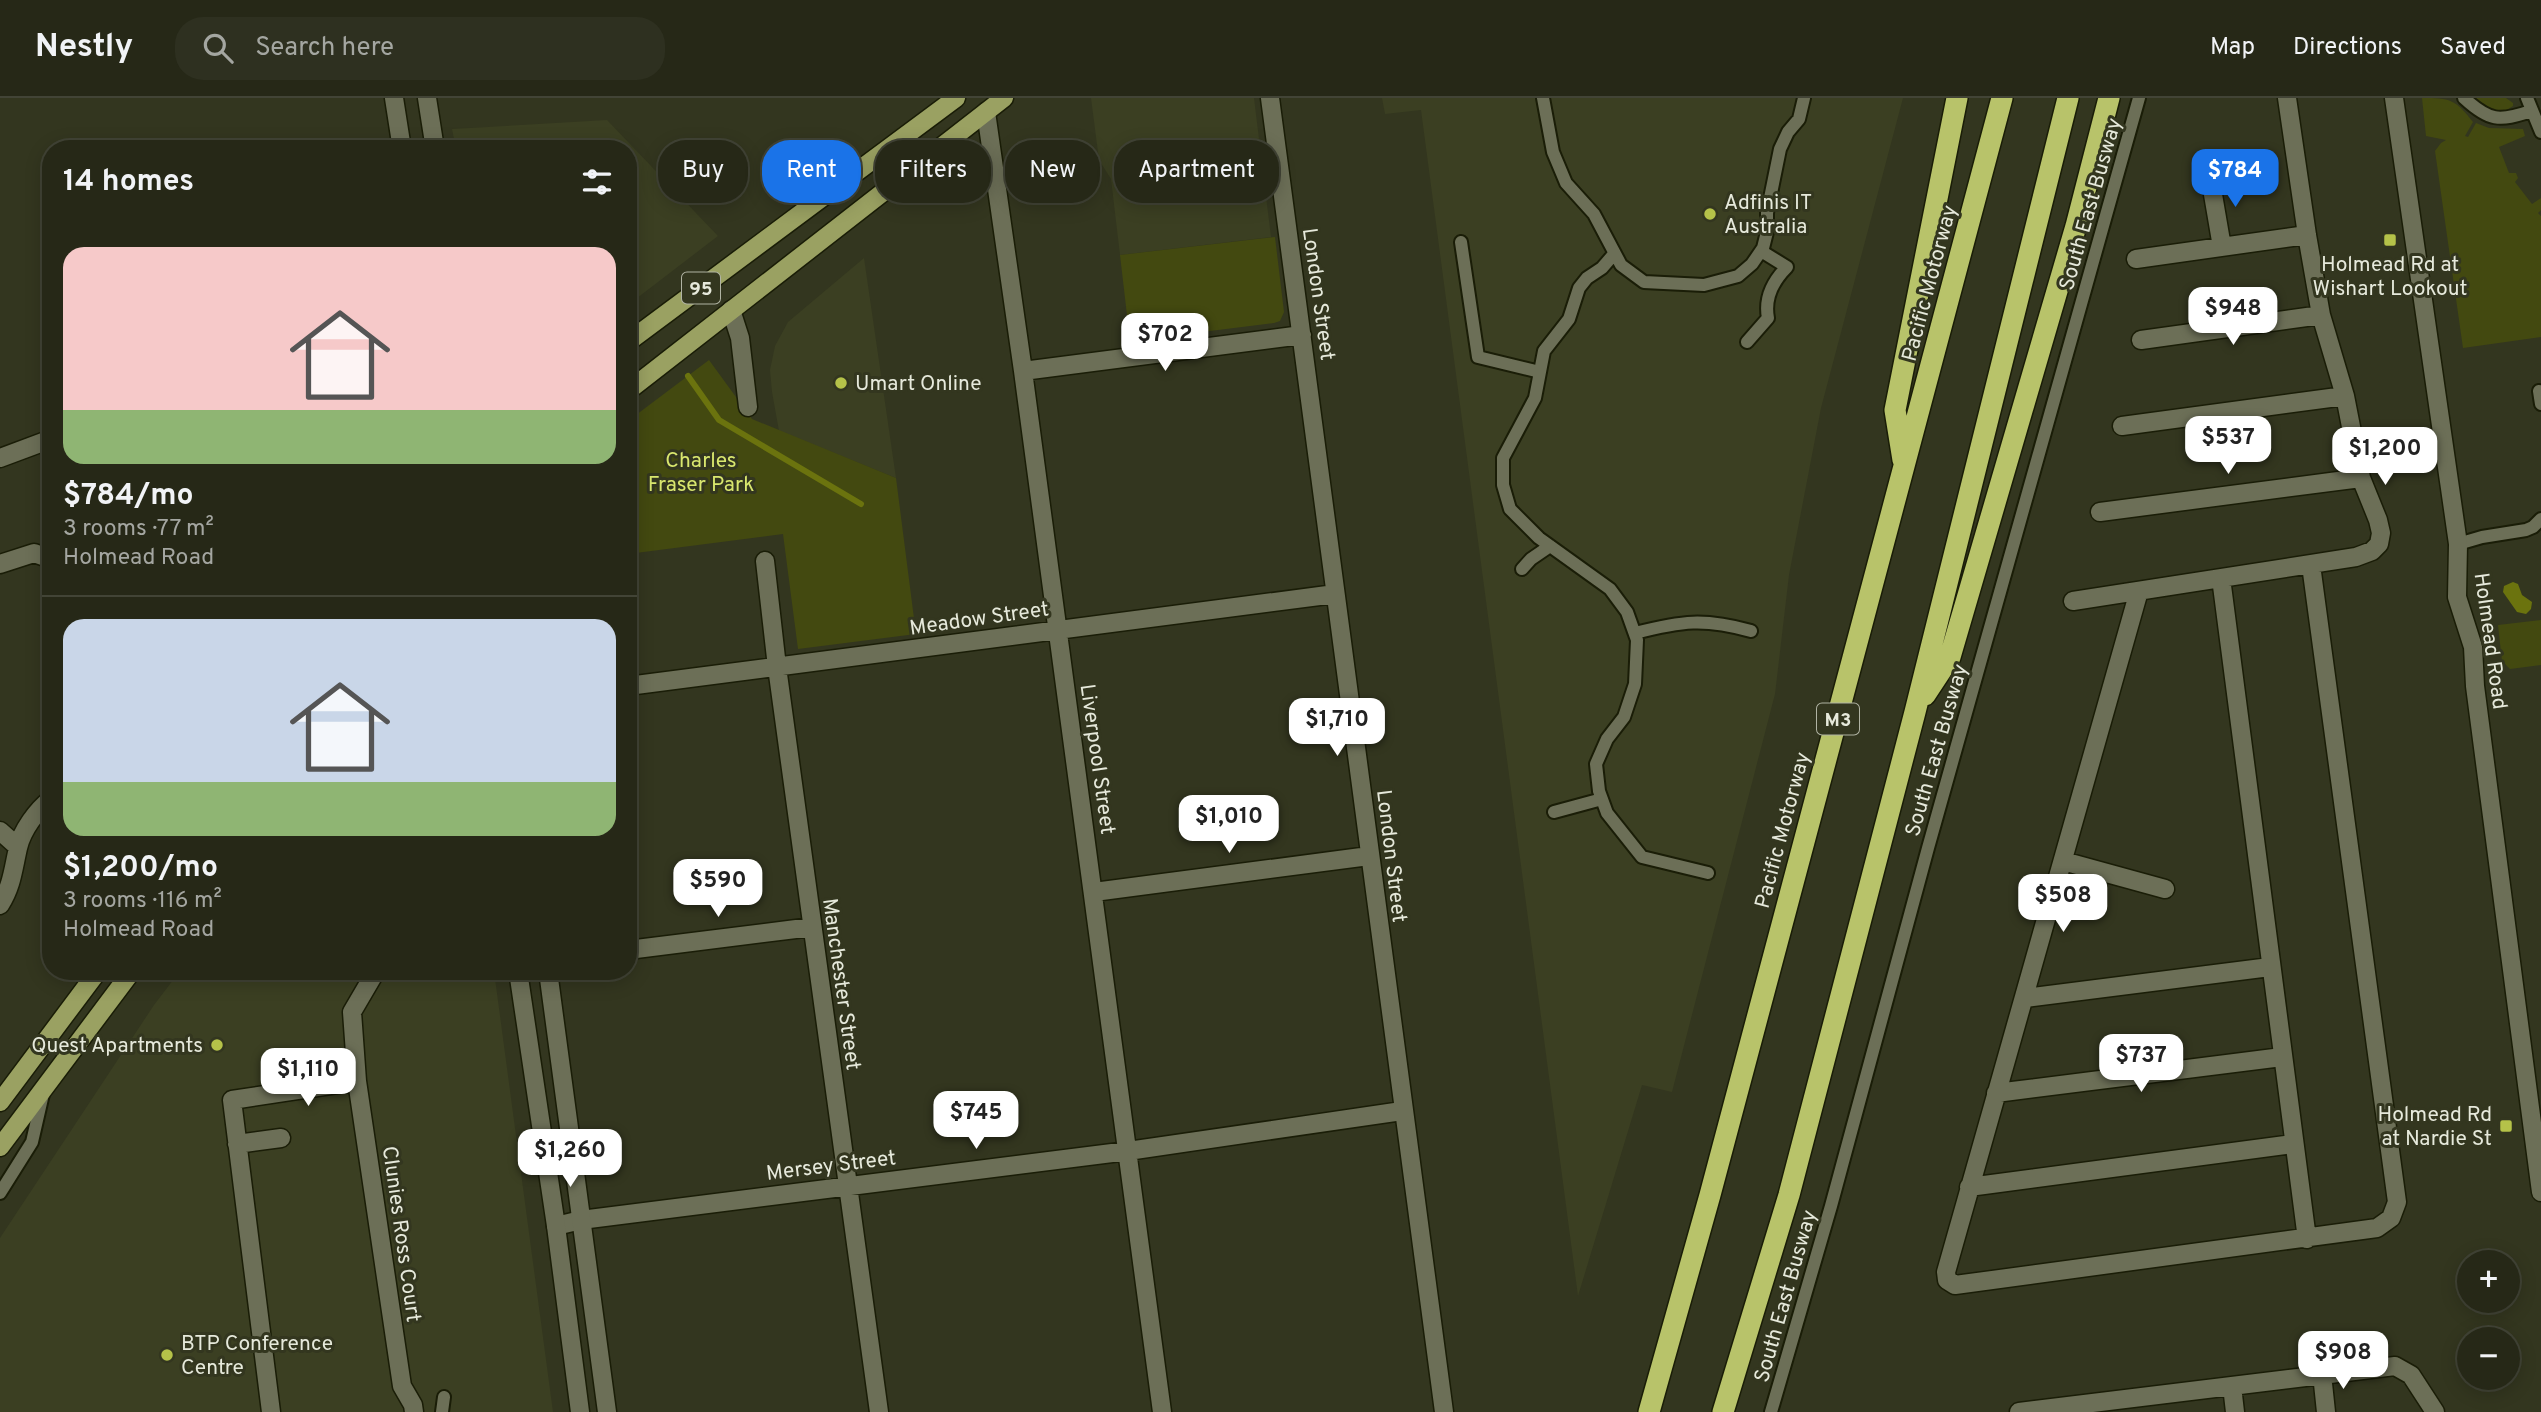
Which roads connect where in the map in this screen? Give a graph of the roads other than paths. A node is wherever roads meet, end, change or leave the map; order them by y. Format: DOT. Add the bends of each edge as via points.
graph roads {
  1 [pos="394,98"];
  2 [pos="427,98"];
  3 [pos="956,98"];
  4 [pos="1004,98"];
  5 [pos="1270,98"];
  6 [pos="1543,98"];
  7 [pos="1804,98"];
  8 [pos="1957,98"];
  9 [pos="2002,98"];
  10 [pos="2067,98"];
  11 [pos="2109,98"];
  12 [pos="2139,98"];
  13 [pos="2287,98"];
  14 [pos="2394,98"];
  15 [pos="2464,98"];
  16 [pos="2527,98"];
  17 [pos="2531,111"];
  18 [pos="986,112"];
  19 [pos="2541,132"];
  20 [pos="401,140"];
  21 [pos="434,140"];
  22 [pos="2210,177"];
  23 [pos="2306,235"];
  24 [pos="1461,242"];
  25 [pos="2222,247"];
  26 [pos="1761,251"];
  27 [pos="1614,254"];
  28 [pos="2136,259"];
  29 [pos="731,310"];
  30 [pos="2321,315"];
  31 [pos="637,335"];
  32 [pos="1302,335"];
  33 [pos="2141,340"];
  34 [pos="1747,342"];
  35 [pos="1023,371"];
  36 [pos="1540,372"];
  37 [pos="637,384"];
  38 [pos="2345,396"];
  39 [pos="748,407"];
  40 [pos="2122,426"];
  41 [pos="42,442"];
  42 [pos="0,458"];
  43 [pos="1905,468"];
  44 [pos="2361,478"];
  45 [pos="2100,512"];
  46 [pos="2541,519"];
  47 [pos="2458,544"];
  48 [pos="1550,546"];
  49 [pos="42,556"];
  50 [pos="765,561"];
  51 [pos="0,564"];
  52 [pos="2311,565"];
  53 [pos="1522,569"];
  54 [pos="2221,578"];
  55 [pos="2139,591"];
  56 [pos="1335,594"];
  57 [pos="2073,601"];
  58 [pos="1058,630"];
  59 [pos="1751,631"];
  60 [pos="1635,633"];
  61 [pos="777,667"];
  62 [pos="637,685"];
  63 [pos="1915,712"];
  64 [pos="1602,799"];
  65 [pos="42,806"];
  66 [pos="1555,812"];
  67 [pos="0,831"];
  68 [pos="18,847"];
  69 [pos="1369,856"];
  70 [pos="2063,861"];
  71 [pos="1708,873"];
  72 [pos="2165,889"];
  73 [pos="1094,892"];
  74 [pos="0,905"];
  75 [pos="812,927"];
  76 [pos="637,949"];
  77 [pos="2270,967"];
  78 [pos="91,980"];
  79 [pos="125,980"];
  80 [pos="371,980"];
  81 [pos="519,980"];
  82 [pos="549,980"];
  83 [pos="2025,998"];
  84 [pos="2282,1057"];
  85 [pos="357,1081"];
  86 [pos="45,1087"];
  87 [pos="1996,1093"];
  88 [pos="0,1102"];
  89 [pos="1402,1111"];
  90 [pos="281,1138"];
  91 [pos="237,1144"];
  92 [pos="2293,1144"];
  93 [pos="0,1147"];
  94 [pos="1128,1151"];
  95 [pos="847,1186"];
  96 [pos="1969,1187"];
  97 [pos="2541,1192"];
  98 [pos="0,1193"];
  99 [pos="582,1220"];
  100 [pos="556,1226"];
  101 [pos="2307,1239"];
  102 [pos="2322,1374"];
  103 [pos="2232,1386"];
  104 [pos="444,1396"];
  105 [pos="2139,1405"];
  106 [pos="2044,1411"];
  107 [pos="271,1412"];
  108 [pos="414,1412"];
  109 [pos="442,1412"];
  110 [pos="580,1412"];
  111 [pos="607,1412"];
  112 [pos="878,1412"];
  113 [pos="1162,1412"];
  114 [pos="1444,1412"];
  115 [pos="1649,1412"];
  116 [pos="1723,1412"];
  117 [pos="1771,1412"];
  118 [pos="2019,1412"];
  119 [pos="2235,1412"];
  120 [pos="2326,1412"];
  121 [pos="2435,1412"];
  1 -- 20 [label="street"];
  2 -- 21 [label="street"];
  3 -- 31 [label="main road, 95"];
  4 -- 18 [label="main road, 95"];
  5 -- 32 [label="street, London Street"];
  6 -- 27 [label="lane" via="1553,152 1566,183 1594,214"];
  7 -- 26 [label="lane" via="1799,119 1780,149"];
  8 -- 43 [label="highway" via="1895,410"];
  9 -- 43 [label="highway, Pacific Motorway / M3"];
  10 -- 63 [label="highway"];
  11 -- 63 [label="highway" via="1950,657"];
  12 -- 117 [label="lane, South East Busway"];
  13 -- 23 [label="street"];
  14 -- 47 [label="street, Holmead Road"];
  15 -- 17 [label="lane" via="2482,114 2496,119"];
  16 -- 17 [label="lane"];
  17 -- 19 [label="lane"];
  18 -- 29 [label="main road, 95"];
  18 -- 35 [label="street, Liverpool Street"];
  22 -- 25 [label="street"];
  23 -- 25 [label="street"];
  23 -- 30 [label="street"];
  24 -- 36 [label="lane" via="1478,357"];
  25 -- 28 [label="street"];
  26 -- 27 [label="lane" via="1738,276 1704,285 1644,282"];
  26 -- 34 [label="lane" via="1787,267 1770,290 1768,317"];
  27 -- 36 [label="lane" via="1579,288 1569,319 1544,351"];
  29 -- 37 [label="main road, 95"];
  29 -- 39 [label="street" via="740,338"];
  30 -- 33 [label="street"];
  30 -- 38 [label="street"];
  32 -- 35 [label="street"];
  32 -- 56 [label="street, London Street"];
  35 -- 58 [label="street, Liverpool Street"];
  36 -- 48 [label="lane" via="1535,398 1503,458 1503,485 1510,509"];
  38 -- 40 [label="street"];
  38 -- 44 [label="street"];
  41 -- 42 [label="street"];
  43 -- 115 [label="highway, Pacific Motorway / M3"];
  44 -- 45 [label="street"];
  44 -- 52 [label="street" via="2378,520 2379,544 2356,557"];
  46 -- 47 [label="lane" via="2526,530"];
  47 -- 97 [label="street, Holmead Road" via="2457,597 2473,647"];
  48 -- 53 [label="lane"];
  48 -- 60 [label="lane" via="1610,589"];
  49 -- 51 [label="street" via="34,553"];
  50 -- 61 [label="street, Manchester Street"];
  52 -- 54 [label="street"];
  52 -- 101 [label="street" via="2397,1202 2391,1218 2377,1228"];
  54 -- 55 [label="street"];
  54 -- 77 [label="street"];
  55 -- 57 [label="street"];
  55 -- 70 [label="street"];
  56 -- 58 [label="street, Meadow Street"];
  56 -- 69 [label="street, London Street"];
  58 -- 61 [label="street, Meadow Street"];
  58 -- 73 [label="street, Liverpool Street"];
  59 -- 60 [label="lane" via="1700,621"];
  60 -- 64 [label="lane" via="1635,684 1624,717 1596,764"];
  61 -- 62 [label="street, Meadow Street"];
  61 -- 75 [label="street, Manchester Street"];
  63 -- 116 [label="highway" via="1789,1195"];
  64 -- 66 [label="lane"];
  64 -- 71 [label="lane" via="1607,813 1642,857"];
  65 -- 68 [label="street"];
  67 -- 68 [label="street"];
  68 -- 74 [label="street" via="10,890"];
  69 -- 73 [label="street"];
  69 -- 89 [label="street, London Street"];
  70 -- 72 [label="street"];
  70 -- 83 [label="street"];
  73 -- 94 [label="street, Liverpool Street"];
  75 -- 76 [label="street"];
  75 -- 95 [label="street, Manchester Street"];
  77 -- 83 [label="street"];
  77 -- 84 [label="street"];
  78 -- 88 [label="main road"];
  79 -- 86 [label="main road"];
  80 -- 85 [label="street, Clunies Ross Court" via="352,1012"];
  81 -- 100 [label="street"];
  82 -- 99 [label="street"];
  83 -- 87 [label="street"];
  84 -- 87 [label="street"];
  84 -- 92 [label="street"];
  85 -- 91 [label="street" via="232,1100"];
  85 -- 108 [label="street, Clunies Ross Court" via="402,1386"];
  86 -- 93 [label="main road"];
  86 -- 98 [label="lane" via="32,1142"];
  87 -- 96 [label="street"];
  89 -- 94 [label="street, Mersey Street"];
  89 -- 114 [label="street, London Street"];
  90 -- 91 [label="street"];
  91 -- 107 [label="street"];
  92 -- 96 [label="street"];
  92 -- 101 [label="street"];
  94 -- 95 [label="street, Mersey Street"];
  94 -- 113 [label="street, Liverpool Street"];
  95 -- 99 [label="street, Mersey Street"];
  95 -- 112 [label="street, Manchester Street"];
  96 -- 101 [label="street" via="1946,1272 1947,1280 1955,1285"];
  99 -- 100 [label="street, Mersey Street"];
  99 -- 111 [label="street"];
  100 -- 110 [label="street"];
  102 -- 103 [label="street"];
  102 -- 120 [label="street"];
  102 -- 121 [label="street" via="2395,1366 2411,1375"];
  103 -- 105 [label="street"];
  103 -- 119 [label="street"];
  104 -- 109 [label="lane"];
  105 -- 106 [label="street"];
  106 -- 118 [label="street"];
}
